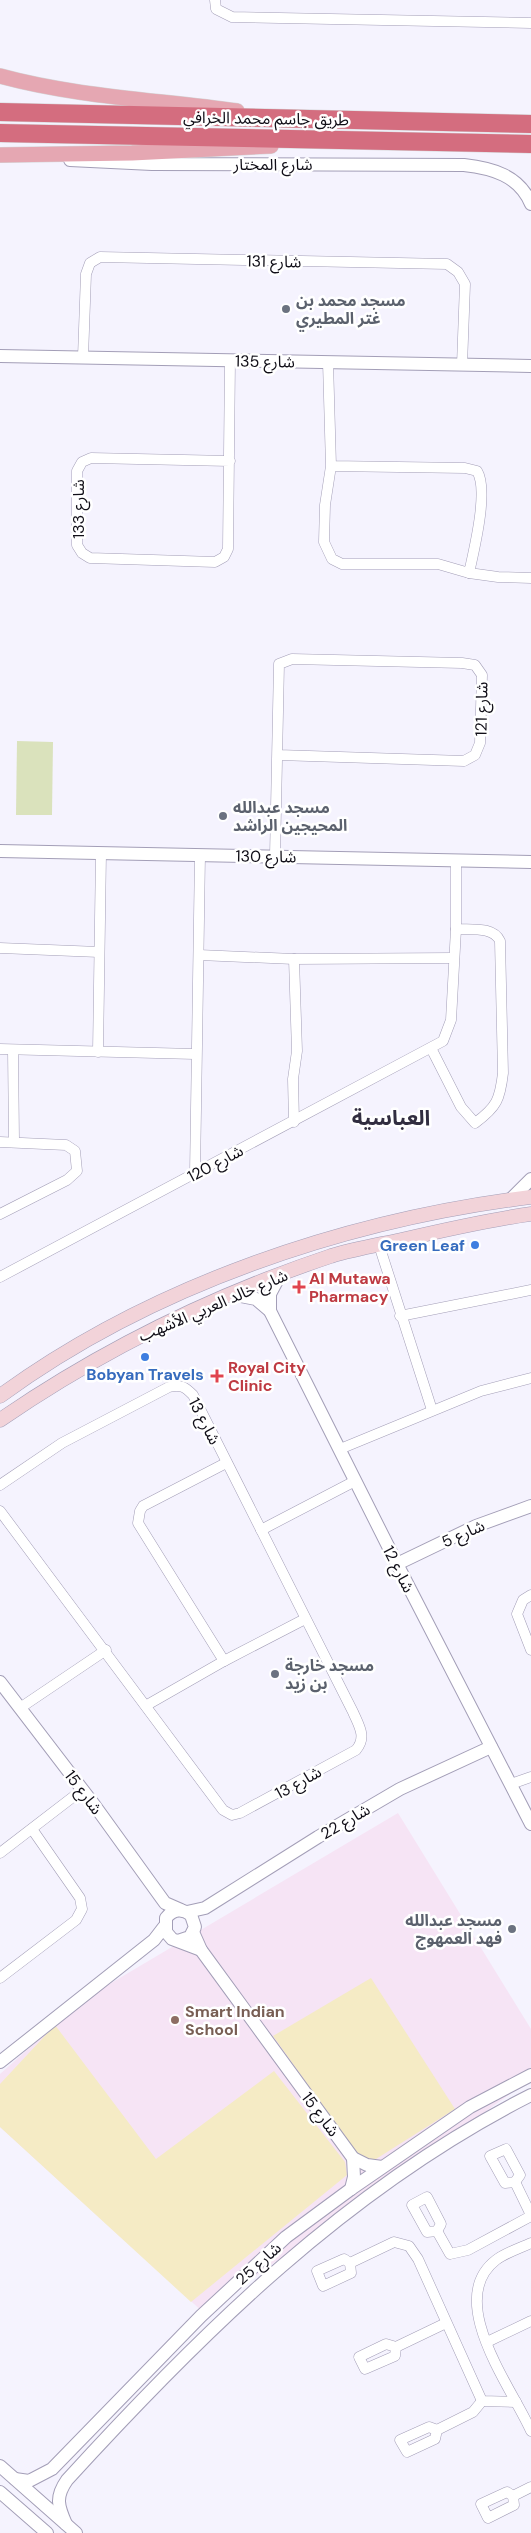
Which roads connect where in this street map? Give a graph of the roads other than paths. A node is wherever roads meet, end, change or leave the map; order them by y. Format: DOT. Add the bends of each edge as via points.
graph roads {
  1 [pos="215,0"];
  2 [pos="531,23"];
  3 [pos="0,76"];
  4 [pos="0,112"];
  5 [pos="296,119"];
  6 [pos="531,124"];
  7 [pos="0,133"];
  8 [pos="370,140"];
  9 [pos="531,144"];
  10 [pos="0,156"];
  11 [pos="531,204"];
  12 [pos="0,356"];
  13 [pos="83,357"];
  14 [pos="230,360"];
  15 [pos="328,362"];
  16 [pos="462,365"];
  17 [pos="531,366"];
  18 [pos="230,462"];
  19 [pos="331,466"];
  20 [pos="469,573"];
  21 [pos="531,578"];
  22 [pos="278,756"];
  23 [pos="0,850"];
  24 [pos="101,853"];
  25 [pos="200,855"];
  26 [pos="275,856"];
  27 [pos="456,861"];
  28 [pos="531,862"];
  29 [pos="456,929"];
  30 [pos="0,948"];
  31 [pos="99,952"];
  32 [pos="199,956"];
  33 [pos="454,958"];
  34 [pos="294,959"];
  35 [pos="431,1048"];
  36 [pos="0,1049"];
  37 [pos="13,1050"];
  38 [pos="98,1052"];
  39 [pos="196,1054"];
  40 [pos="294,1122"];
  41 [pos="14,1141"];
  42 [pos="0,1142"];
  43 [pos="195,1174"];
  44 [pos="531,1179"];
  45 [pos="531,1196"];
  46 [pos="511,1199"];
  47 [pos="0,1214"];
  48 [pos="531,1214"];
  49 [pos="379,1245"];
  50 [pos="280,1275"];
  51 [pos="0,1277"];
  52 [pos="531,1290"];
  53 [pos="230,1294"];
  54 [pos="270,1311"];
  55 [pos="400,1316"];
  56 [pos="48,1364"];
  57 [pos="26,1377"];
  58 [pos="531,1378"];
  59 [pos="62,1379"];
  60 [pos="39,1393"];
  61 [pos="0,1396"];
  62 [pos="432,1410"];
  63 [pos="0,1420"];
  64 [pos="340,1449"];
  65 [pos="226,1463"];
  66 [pos="355,1481"];
  67 [pos="0,1485"];
  68 [pos="531,1506"];
  69 [pos="0,1511"];
  70 [pos="261,1530"];
  71 [pos="396,1564"];
  72 [pos="531,1595"];
  73 [pos="305,1619"];
  74 [pos="106,1650"];
  75 [pos="531,1650"];
  76 [pos="224,1661"];
  77 [pos="0,1682"];
  78 [pos="147,1705"];
  79 [pos="20,1708"];
  80 [pos="491,1747"];
  81 [pos="531,1777"];
  82 [pos="511,1784"];
  83 [pos="82,1790"];
  84 [pos="531,1824"];
  85 [pos="32,1829"];
  86 [pos="0,1853"];
  87 [pos="165,1903"];
  88 [pos="205,1908"];
  89 [pos="184,1911"];
  90 [pos="165,1923"];
  91 [pos="194,1930"];
  92 [pos="154,1940"];
  93 [pos="175,1940"];
  94 [pos="201,1950"];
  95 [pos="0,1978"];
  96 [pos="0,2062"];
  97 [pos="531,2075"];
  98 [pos="510,2086"];
  99 [pos="531,2095"];
  100 [pos="518,2102"];
  101 [pos="353,2158"];
  102 [pos="382,2167"];
  103 [pos="515,2182"];
  104 [pos="351,2189"];
  105 [pos="320,2212"];
  106 [pos="531,2215"];
  107 [pos="330,2226"];
  108 [pos="437,2230"];
  109 [pos="531,2243"];
  110 [pos="350,2264"];
  111 [pos="531,2321"];
  112 [pos="446,2323"];
  113 [pos="487,2342"];
  114 [pos="396,2347"];
  115 [pos="482,2401"];
  116 [pos="516,2402"];
  117 [pos="530,2428"];
  118 [pos="436,2430"];
  119 [pos="81,2437"];
  120 [pos="95,2449"];
  121 [pos="0,2466"];
  122 [pos="15,2479"];
  123 [pos="531,2487"];
  124 [pos="0,2492"];
  125 [pos="513,2496"];
  126 [pos="66,2524"];
  127 [pos="47,2533"];
  128 [pos="76,2533"];
  1 -- 2 [label="street" via="216,9 232,17"];
  3 -- 5 [label="main road" via="125,98"];
  4 -- 5 [label="highway, طريق جاسم محمد الخرافي"];
  5 -- 6 [label="highway, طريق جاسم محمد الخرافي"];
  7 -- 8 [label="highway, طريق جاسم محمد الخرافي"];
  8 -- 9 [label="highway, طريق جاسم محمد الخرافي"];
  8 -- 10 [label="main road" via="132,153"];
  10 -- 11 [label="street, شارع المختار" via="152,164 464,164 490,168 512,179"];
  12 -- 13 [label="street, شارع 135"];
  13 -- 14 [label="street, شارع 135"];
  13 -- 16 [label="street, شارع 131" via="86,274 90,263 100,257 447,264 458,272 465,284"];
  14 -- 15 [label="street, شارع 135"];
  14 -- 18 [label="street, شارع 133"];
  15 -- 16 [label="street, شارع 135"];
  15 -- 19 [label="street"];
  16 -- 17 [label="street, شارع 135"];
  18 -- 18 [label="street, شارع 133" via="228,549 224,557 215,562 90,558 77,545 78,471 82,462 91,458"];
  19 -- 20 [label="street" via="324,542 332,559 342,564 438,564"];
  19 -- 20 [label="street" via="465,468 477,471 482,479 481,498"];
  20 -- 21 [label="street"];
  22 -- 22 [label="street, شارع 121" via="278,669 284,661 462,663 475,665 482,675 480,743 475,756 464,761"];
  22 -- 26 [label="street, شارع 121"];
  23 -- 24 [label="street, شارع 130"];
  24 -- 25 [label="street, شارع 130"];
  24 -- 31 [label="street"];
  25 -- 26 [label="street, شارع 130"];
  25 -- 32 [label="street"];
  26 -- 27 [label="street, شارع 130"];
  27 -- 28 [label="street, شارع 130"];
  27 -- 29 [label="street, شارع 120"];
  29 -- 33 [label="street, شارع 120"];
  29 -- 35 [label="street" via="492,932 500,941 503,1073 499,1099 490,1112 475,1123 461,1107"];
  30 -- 31 [label="street"];
  31 -- 38 [label="street"];
  32 -- 34 [label="street"];
  32 -- 39 [label="street"];
  33 -- 34 [label="street"];
  33 -- 35 [label="street, شارع 120" via="452,1020 443,1040"];
  34 -- 40 [label="street" via="297,1052 293,1079"];
  35 -- 40 [label="street, شارع 120"];
  36 -- 37 [label="street"];
  37 -- 38 [label="street"];
  37 -- 41 [label="street"];
  38 -- 39 [label="street"];
  39 -- 43 [label="street"];
  40 -- 43 [label="street, شارع 120"];
  41 -- 42 [label="street"];
  41 -- 47 [label="street" via="66,1145 75,1151 77,1171 67,1180"];
  43 -- 51 [label="street, شارع 120"];
  44 -- 46 [label="street"];
  45 -- 46 [label="main road, شارع خالد العربي الأشهب"];
  46 -- 56 [label="main road, شارع خالد العربي الأشهب" via="384,1222 242,1268 134,1314"];
  48 -- 49 [label="main road, شارع خالد العربي الأشهب" via="482,1221"];
  49 -- 50 [label="main road, شارع خالد العربي الأشهب" via="333,1256"];
  49 -- 55 [label="street"];
  50 -- 53 [label="main road, شارع خالد العربي الأشهب"];
  50 -- 54 [label="street" via="270,1294"];
  52 -- 55 [label="street"];
  53 -- 54 [label="street" via="256,1299"];
  53 -- 59 [label="main road, شارع خالد العربي الأشهب" via="136,1337"];
  54 -- 64 [label="street, شارع 12"];
  55 -- 62 [label="street"];
  56 -- 57 [label="main road, شارع خالد العربي الأشهب"];
  56 -- 59 [label="main road" via="49,1374"];
  57 -- 60 [label="main road" via="37,1379"];
  57 -- 61 [label="main road, شارع خالد العربي الأشهب"];
  58 -- 62 [label="street" via="481,1391"];
  59 -- 60 [label="main road, شارع خالد العربي الأشهب"];
  60 -- 63 [label="main road, شارع خالد العربي الأشهب"];
  62 -- 64 [label="street"];
  64 -- 66 [label="street, شارع 12"];
  65 -- 67 [label="street, 13 شارع" via="193,1395 176,1385 62,1443"];
  65 -- 70 [label="street, 13 شارع"];
  65 -- 76 [label="street" via="143,1506 138,1523"];
  66 -- 70 [label="street"];
  66 -- 71 [label="street, شارع 12"];
  68 -- 71 [label="street, شارع 5" via="476,1526"];
  69 -- 74 [label="street"];
  70 -- 73 [label="street, 13 شارع"];
  71 -- 80 [label="street, شارع 12"];
  72 -- 75 [label="street" via="523,1600 517,1614"];
  73 -- 76 [label="street"];
  73 -- 78 [label="street, شارع 13" via="363,1734 362,1743 356,1750 232,1815 223,1810"];
  74 -- 78 [label="street"];
  74 -- 79 [label="street"];
  76 -- 78 [label="street"];
  77 -- 79 [label="street, شارع 15"];
  79 -- 83 [label="street, شارع 15"];
  80 -- 82 [label="street, شارع 12"];
  80 -- 88 [label="street, شارع 22" via="400,1789"];
  81 -- 82 [label="street"];
  82 -- 84 [label="street, شارع 12"];
  83 -- 85 [label="street"];
  83 -- 87 [label="street, شارع 15"];
  85 -- 86 [label="street"];
  85 -- 95 [label="street" via="80,1898 82,1909 76,1920"];
  87 -- 89 [label="street"];
  87 -- 90 [label="street"];
  88 -- 89 [label="street, شارع 22"];
  88 -- 91 [label="street"];
  89 -- 90 [label="street" via="175,1910"];
  89 -- 91 [label="street" via="194,1920"];
  90 -- 92 [label="street"];
  90 -- 93 [label="street"];
  91 -- 93 [label="street" via="190,1937"];
  91 -- 94 [label="street, شارع 15"];
  92 -- 93 [label="street"];
  92 -- 96 [label="street"];
  93 -- 94 [label="street"];
  94 -- 101 [label="street, شارع 15"];
  97 -- 98 [label="street, شارع 25"];
  98 -- 100 [label="street" via="505,2099"];
  98 -- 102 [label="street, شارع 25" via="470,2107"];
  99 -- 100 [label="street, شارع 25"];
  100 -- 107 [label="street, شارع 25" via="406,2168"];
  101 -- 102 [label="street" via="367,2165"];
  101 -- 104 [label="street"];
  102 -- 104 [label="street, شارع 25"];
  103 -- 106 [label="street"];
  104 -- 105 [label="street, شارع 25"];
  105 -- 107 [label="street"];
  105 -- 119 [label="street, شارع 25" via="286,2237 216,2301"];
  106 -- 108 [label="street" via="468,2250 450,2254"];
  107 -- 120 [label="street, شارع 25" via="214,2325"];
  109 -- 113 [label="street" via="496,2259 484,2273 476,2295 476,2310"];
  110 -- 112 [label="street" via="394,2242 409,2246"];
  111 -- 113 [label="street"];
  112 -- 114 [label="street"];
  112 -- 115 [label="street"];
  113 -- 116 [label="street"];
  115 -- 116 [label="street"];
  115 -- 118 [label="street" via="473,2412"];
  116 -- 117 [label="street"];
  119 -- 120 [label="street" via="84,2450"];
  119 -- 122 [label="street, شارع 25" via="52,2469 29,2481"];
  120 -- 126 [label="street, شارع 25" via="59,2491 57,2503"];
  121 -- 122 [label="street"];
  122 -- 126 [label="street"];
  123 -- 125 [label="street"];
  124 -- 127 [label="street"];
  126 -- 128 [label="street"];
}
